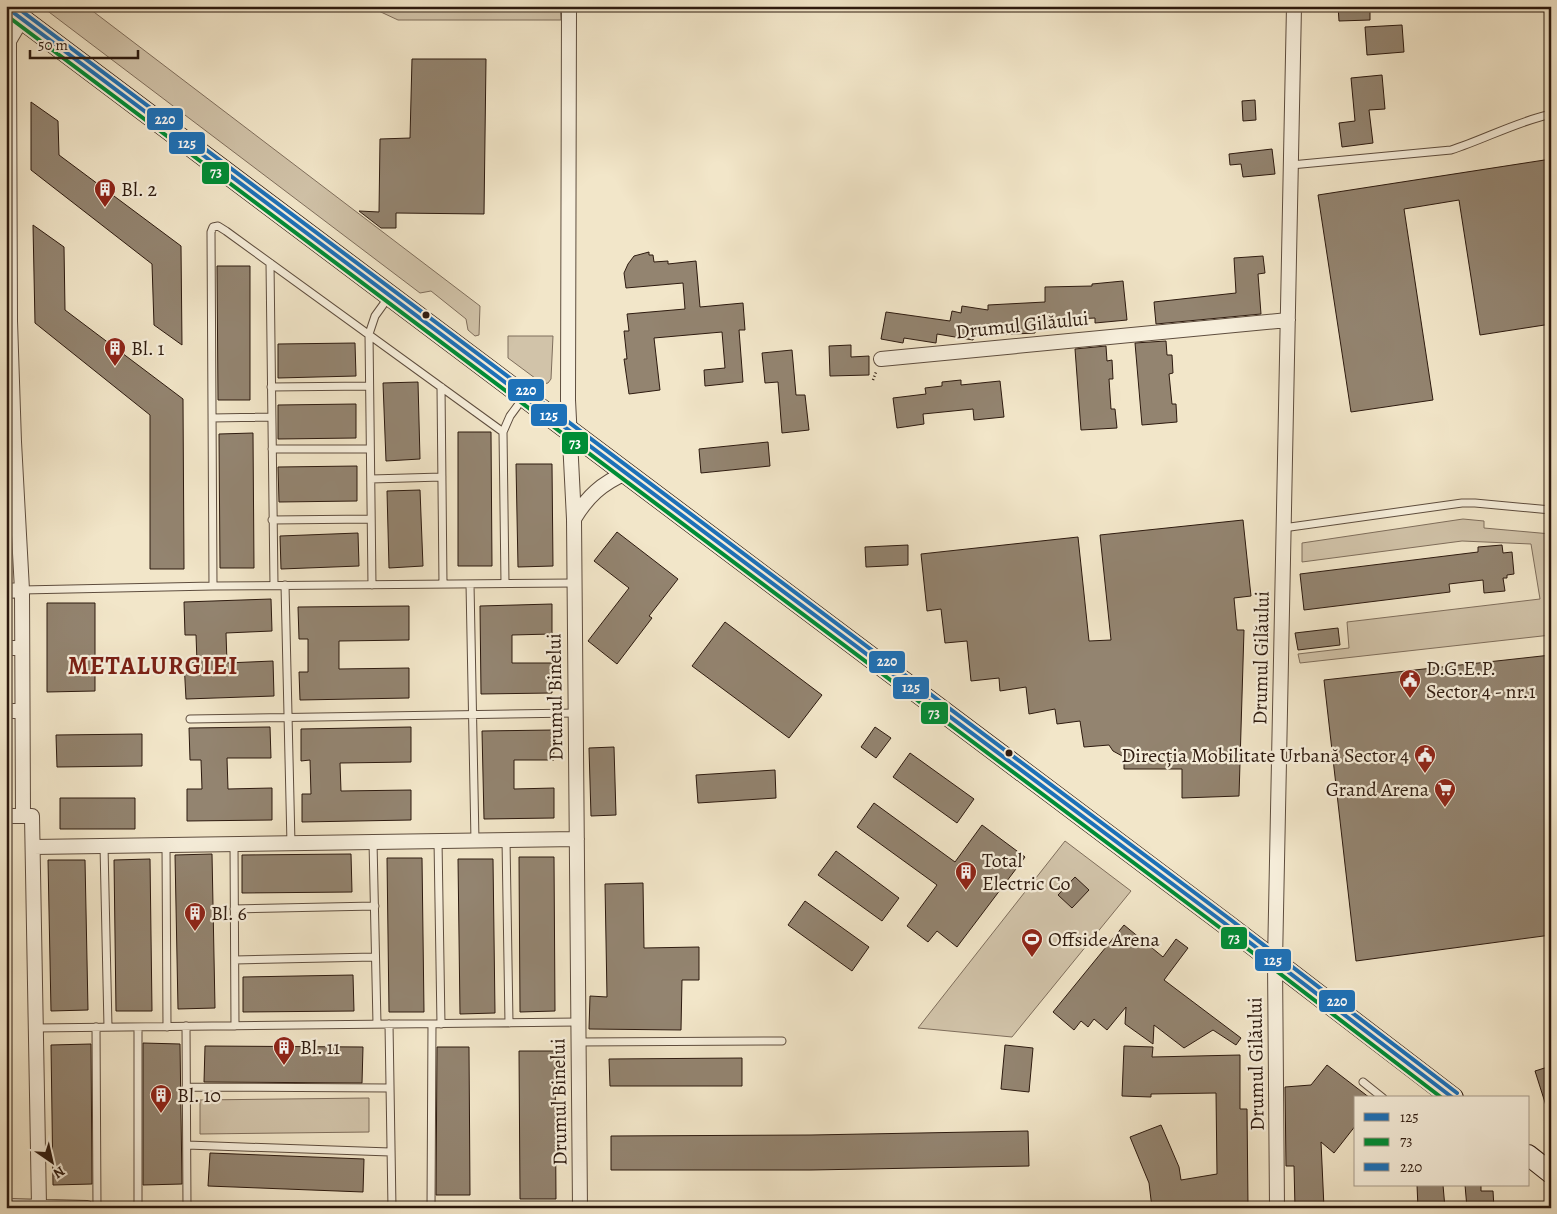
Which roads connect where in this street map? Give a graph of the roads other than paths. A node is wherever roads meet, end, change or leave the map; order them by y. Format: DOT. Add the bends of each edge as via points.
graph roads {
  1 [pos="569,6"];
  2 [pos="1294,6"];
  3 [pos="21,14"];
  4 [pos="8,56"];
  5 [pos="1551,114"];
  6 [pos="1291,165"];
  7 [pos="8,233"];
  8 [pos="270,263"];
  9 [pos="390,296"];
  10 [pos="8,320"];
  11 [pos="1288,320"];
  12 [pos="369,334"];
  13 [pos="881,359"];
  14 [pos="271,386"];
  15 [pos="369,386"];
  16 [pos="442,387"];
  17 [pos="525,397"];
  18 [pos="271,417"];
  19 [pos="212,418"];
  20 [pos="569,431"];
  21 [pos="504,432"];
  22 [pos="10,442"];
  23 [pos="272,449"];
  24 [pos="370,449"];
  25 [pos="626,473"];
  26 [pos="442,477"];
  27 [pos="370,479"];
  28 [pos="12,496"];
  29 [pos="1551,510"];
  30 [pos="371,519"];
  31 [pos="574,519"];
  32 [pos="272,520"];
  33 [pos="1283,528"];
  34 [pos="505,583"];
  35 [pos="574,583"];
  36 [pos="443,584"];
  37 [pos="470,584"];
  38 [pos="274,585"];
  39 [pos="285,585"];
  40 [pos="372,585"];
  41 [pos="213,586"];
  42 [pos="6,590"];
  43 [pos="22,590"];
  44 [pos="6,648"];
  45 [pos="21,648"];
  46 [pos="6,711"];
  47 [pos="22,711"];
  48 [pos="576,713"];
  49 [pos="472,714"];
  50 [pos="288,717"];
  51 [pos="190,718"];
  52 [pos="6,816"];
  53 [pos="23,816"];
  54 [pos="577,839"];
  55 [pos="506,840"];
  56 [pos="438,841"];
  57 [pos="475,841"];
  58 [pos="373,842"];
  59 [pos="234,844"];
  60 [pos="291,844"];
  61 [pos="166,845"];
  62 [pos="104,846"];
  63 [pos="33,847"];
  64 [pos="374,906"];
  65 [pos="234,910"];
  66 [pos="375,958"];
  67 [pos="235,960"];
  68 [pos="1275,962"];
  69 [pos="578,1022"];
  70 [pos="509,1023"];
  71 [pos="377,1024"];
  72 [pos="388,1024"];
  73 [pos="432,1024"];
  74 [pos="441,1024"];
  75 [pos="186,1026"];
  76 [pos="235,1026"];
  77 [pos="96,1027"];
  78 [pos="108,1027"];
  79 [pos="138,1027"];
  80 [pos="167,1027"];
  81 [pos="36,1028"];
  82 [pos="782,1041"];
  83 [pos="579,1042"];
  84 [pos="1363,1082"];
  85 [pos="186,1087"];
  86 [pos="390,1088"];
  87 [pos="1441,1094"];
  88 [pos="1380,1096"];
  89 [pos="186,1144"];
  90 [pos="390,1152"];
  91 [pos="1530,1156"];
  92 [pos="1551,1172"];
  93 [pos="6,1206"];
  94 [pos="39,1207"];
  95 [pos="87,1208"];
  96 [pos="97,1208"];
  97 [pos="138,1208"];
  98 [pos="187,1208"];
  99 [pos="392,1208"];
  100 [pos="431,1208"];
  101 [pos="580,1208"];
  102 [pos="1277,1208"];
  1 -- 20 [label="street, Drumul Binelui"];
  2 -- 6 [label="street, Drumul Gilăului"];
  3 -- 4 [label="street" via="9,41"];
  3 -- 9 [label="main road"];
  4 -- 7 [label="street"];
  5 -- 6 [label="lane" via="1451,150"];
  6 -- 11 [label="street, Drumul Gilăului"];
  7 -- 10 [label="street"];
  8 -- 12 [label="lane"];
  8 -- 14 [label="lane"];
  8 -- 19 [label="lane" via="226,231 213,227"];
  9 -- 12 [label="lane" via="375,316"];
  9 -- 17 [label="main road"];
  10 -- 22 [label="street"];
  11 -- 13 [label="street, Drumul Gilăului"];
  11 -- 33 [label="street, Drumul Gilăului"];
  12 -- 15 [label="lane"];
  12 -- 16 [label="lane"];
  14 -- 15 [label="lane"];
  14 -- 18 [label="lane"];
  15 -- 24 [label="lane"];
  16 -- 21 [label="lane"];
  16 -- 26 [label="lane"];
  17 -- 20 [label="main road"];
  17 -- 21 [label="lane" via="510,416"];
  18 -- 19 [label="lane"];
  18 -- 23 [label="lane"];
  19 -- 41 [label="lane"];
  20 -- 25 [label="main road"];
  20 -- 31 [label="street, Drumul Binelui"];
  21 -- 34 [label="lane"];
  22 -- 28 [label="street"];
  23 -- 24 [label="lane"];
  23 -- 32 [label="lane"];
  24 -- 27 [label="lane"];
  25 -- 31 [label="street" via="596,490"];
  25 -- 68 [label="main road"];
  26 -- 27 [label="lane"];
  26 -- 36 [label="lane"];
  27 -- 30 [label="lane"];
  28 -- 43 [label="street"];
  29 -- 33 [label="lane" via="1462,503"];
  30 -- 32 [label="lane"];
  30 -- 40 [label="lane"];
  31 -- 35 [label="street, Drumul Binelui"];
  32 -- 38 [label="lane"];
  33 -- 68 [label="street, Drumul Gilăului"];
  34 -- 35 [label="lane"];
  34 -- 37 [label="lane"];
  35 -- 48 [label="street, Drumul Binelui"];
  36 -- 37 [label="lane"];
  36 -- 40 [label="lane"];
  37 -- 49 [label="lane"];
  38 -- 39 [label="lane"];
  38 -- 41 [label="lane"];
  39 -- 40 [label="lane"];
  39 -- 50 [label="lane"];
  41 -- 43 [label="lane"];
  42 -- 43 [label="street"];
  43 -- 45 [label="street"];
  44 -- 45 [label="street"];
  45 -- 47 [label="street"];
  46 -- 47 [label="street"];
  47 -- 53 [label="street"];
  48 -- 49 [label="lane"];
  48 -- 54 [label="street, Drumul Binelui"];
  49 -- 50 [label="lane"];
  49 -- 57 [label="lane"];
  50 -- 51 [label="lane"];
  50 -- 60 [label="lane"];
  52 -- 53 [label="street"];
  53 -- 63 [label="street" via="32,816"];
  54 -- 55 [label="street"];
  54 -- 69 [label="street, Drumul Binelui"];
  55 -- 57 [label="street"];
  55 -- 70 [label="lane"];
  56 -- 57 [label="street"];
  56 -- 58 [label="street"];
  56 -- 74 [label="lane"];
  58 -- 60 [label="street"];
  58 -- 64 [label="lane"];
  59 -- 60 [label="street"];
  59 -- 61 [label="street"];
  59 -- 65 [label="lane"];
  61 -- 62 [label="street"];
  61 -- 80 [label="lane"];
  62 -- 63 [label="street"];
  62 -- 78 [label="lane"];
  63 -- 81 [label="street"];
  64 -- 65 [label="lane"];
  64 -- 66 [label="lane"];
  65 -- 67 [label="lane"];
  66 -- 67 [label="lane"];
  66 -- 71 [label="lane"];
  67 -- 76 [label="lane"];
  68 -- 87 [label="main road"];
  68 -- 102 [label="street, Drumul Gilăului"];
  69 -- 70 [label="lane"];
  69 -- 83 [label="street, Drumul Binelui"];
  70 -- 74 [label="lane"];
  71 -- 72 [label="lane"];
  71 -- 76 [label="lane"];
  72 -- 73 [label="lane"];
  72 -- 86 [label="lane"];
  73 -- 74 [label="lane"];
  73 -- 100 [label="lane"];
  75 -- 76 [label="lane"];
  75 -- 80 [label="lane"];
  75 -- 85 [label="lane"];
  77 -- 78 [label="lane"];
  77 -- 81 [label="lane"];
  77 -- 96 [label="lane"];
  78 -- 79 [label="lane"];
  79 -- 80 [label="lane"];
  79 -- 97 [label="lane"];
  81 -- 94 [label="street"];
  82 -- 83 [label="lane"];
  83 -- 101 [label="street, Drumul Binelui"];
  84 -- 88 [label="lane"];
  85 -- 86 [label="lane"];
  85 -- 89 [label="lane"];
  86 -- 90 [label="lane"];
  89 -- 90 [label="lane"];
  89 -- 98 [label="lane"];
  90 -- 99 [label="lane"];
  91 -- 92 [label="main road"];
  93 -- 94 [label="street"];
  94 -- 95 [label="street"];
}
